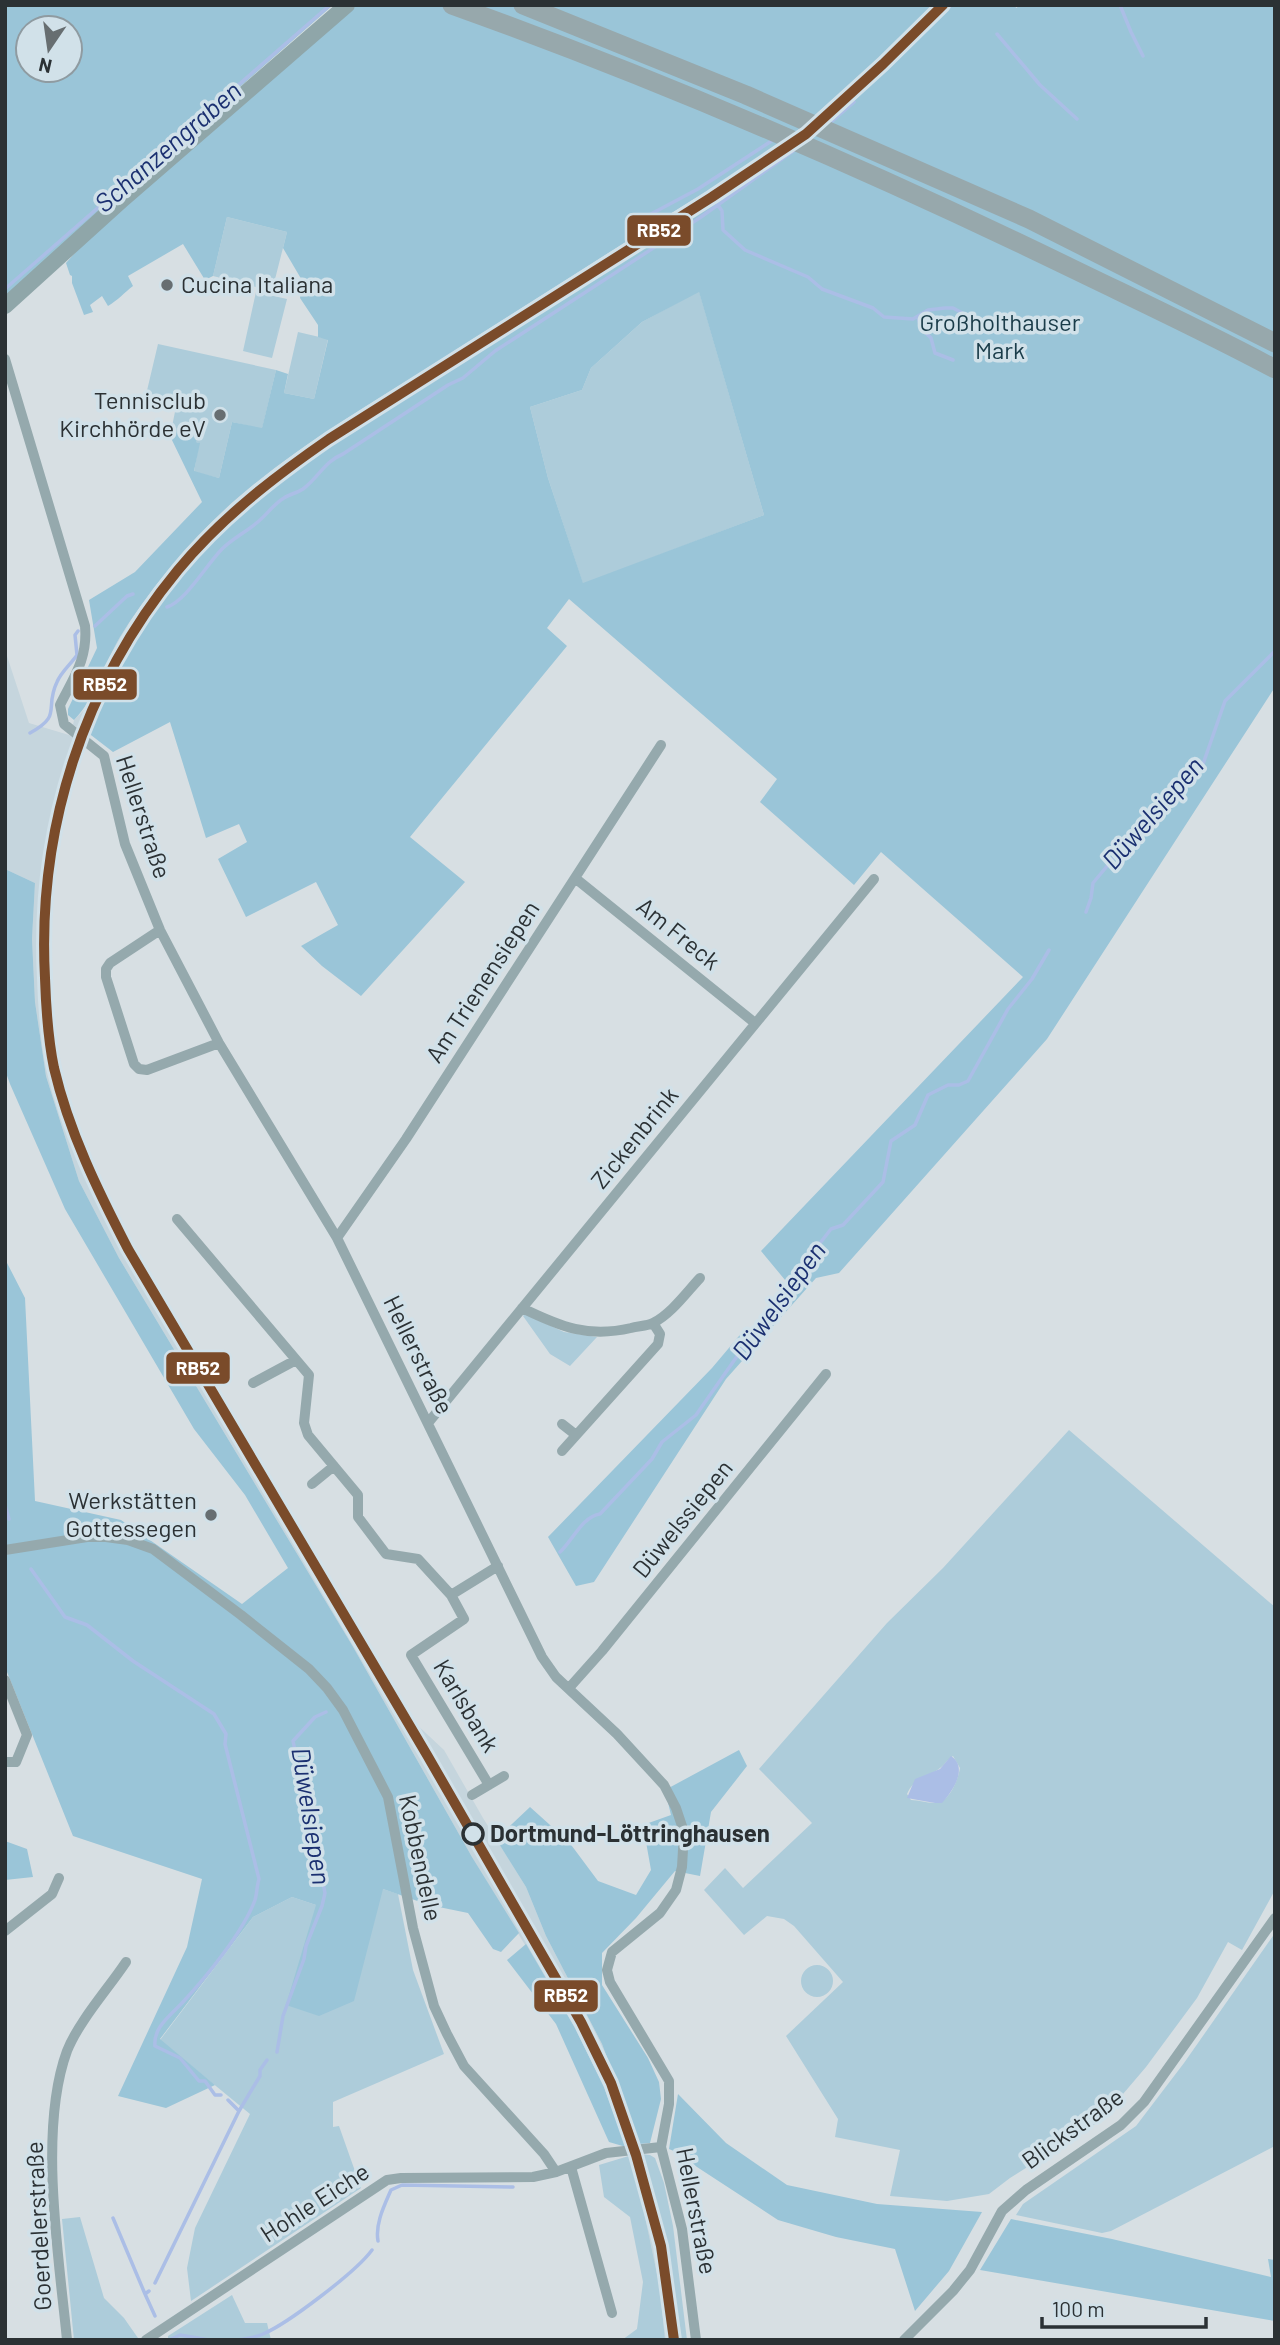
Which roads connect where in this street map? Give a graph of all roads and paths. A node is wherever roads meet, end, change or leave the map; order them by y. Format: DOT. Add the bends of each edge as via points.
graph roads {
  1 [pos="347,5"];
  2 [pos="452,5"];
  3 [pos="523,5"];
  4 [pos="5,306"];
  5 [pos="1275,343"];
  6 [pos="5,359"];
  7 [pos="1273,375"];
  8 [pos="661,745"];
  9 [pos="575,878"];
  10 [pos="874,879"];
  11 [pos="160,930"];
  12 [pos="755,1023"];
  13 [pos="219,1043"];
  14 [pos="177,1219"];
  15 [pos="337,1238"];
  16 [pos="700,1278"];
  17 [pos="522,1308"];
  18 [pos="653,1323"];
  19 [pos="296,1360"];
  20 [pos="826,1374"];
  21 [pos="253,1383"];
  22 [pos="428,1423"];
  23 [pos="562,1424"];
  24 [pos="576,1435"];
  25 [pos="562,1451"];
  26 [pos="334,1466"];
  27 [pos="312,1484"];
  28 [pos="5,1550"];
  29 [pos="498,1566"];
  30 [pos="451,1595"];
  31 [pos="5,1680"];
  32 [pos="569,1688"];
  33 [pos="5,1762"];
  34 [pos="505,1776"];
  35 [pos="489,1785"];
  36 [pos="472,1795"];
  37 [pos="59,1878"];
  38 [pos="1275,1918"];
  39 [pos="5,1931"];
  40 [pos="126,1962"];
  41 [pos="661,2147"];
  42 [pos="571,2167"];
  43 [pos="556,2172"];
  44 [pos="612,2313"];
  45 [pos="67,2340"];
  46 [pos="146,2340"];
  47 [pos="695,2340"];
  48 [pos="904,2340"];
  1 -- 4 [label="main road"];
  2 -- 7 [label="highway" via="804,144 1235,348"];
  3 -- 5 [label="highway" via="671,63 993,202"];
  6 -- 11 [label="street, Hellerstraße" via="85,626 83,660 60,705 62,717 69,729 104,756 125,844"];
  8 -- 9 [label="street, Am Trienensiepen"];
  9 -- 12 [label="street, Am Freck"];
  9 -- 15 [label="street, Am Trienensiepen"];
  10 -- 12 [label="street, Zickenbrink"];
  11 -- 13 [label="street, Hellerstraße"];
  11 -- 13 [label="street" via="106,969 134,1064 147,1070"];
  12 -- 17 [label="street, Zickenbrink"];
  13 -- 15 [label="street, Hellerstraße"];
  14 -- 19 [label="street, Karlsbank"];
  15 -- 22 [label="street, Hellerstraße"];
  16 -- 18 [label="street"];
  17 -- 18 [label="street" via="551,1323 585,1332 612,1332"];
  17 -- 22 [label="street, Zickenbrink"];
  18 -- 24 [label="street" via="660,1334 658,1344"];
  19 -- 21 [label="street"];
  19 -- 26 [label="street, Karlsbank" via="309,1375 304,1423 308,1435"];
  20 -- 32 [label="street, Düwelssiepen"];
  22 -- 29 [label="street, Hellerstraße"];
  23 -- 24 [label="street"];
  24 -- 25 [label="street"];
  26 -- 27 [label="street"];
  26 -- 30 [label="street, Karlsbank" via="358,1495 358,1517 386,1554 418,1559"];
  28 -- 43 [label="street, Kobbendelle" via="97,1537 146,1546 202,1584 327,1688 388,1797 413,1928 434,2006 447,2034 464,2066"];
  29 -- 30 [label="street"];
  29 -- 32 [label="street, Hellerstraße" via="546,1664"];
  30 -- 35 [label="street, Karlsbank" via="464,1619 411,1655"];
  31 -- 33 [label="street" via="27,1735 16,1762"];
  32 -- 41 [label="street, Hellerstraße" via="664,1785 684,1832 676,1890 660,1913 612,1952 607,1970 669,2081"];
  34 -- 35 [label="street, Karlsbank"];
  35 -- 36 [label="street, Karlsbank"];
  37 -- 39 [label="street" via="51,1894"];
  38 -- 48 [label="street, Blickstraße" via="1144,2102 1121,2125 1015,2198 993,2224 970,2270"];
  40 -- 45 [label="street, Goerdelerstraße" via="75,2035 57,2102 53,2168"];
  41 -- 42 [label="street, Hohle Eiche" via="606,2153"];
  41 -- 47 [label="street, Hellerstraße" via="682,2229"];
  42 -- 43 [label="street, Hohle Eiche"];
  42 -- 44 [label="street"];
  43 -- 46 [label="street, Hohle Eiche" via="533,2178 387,2180"];
}
